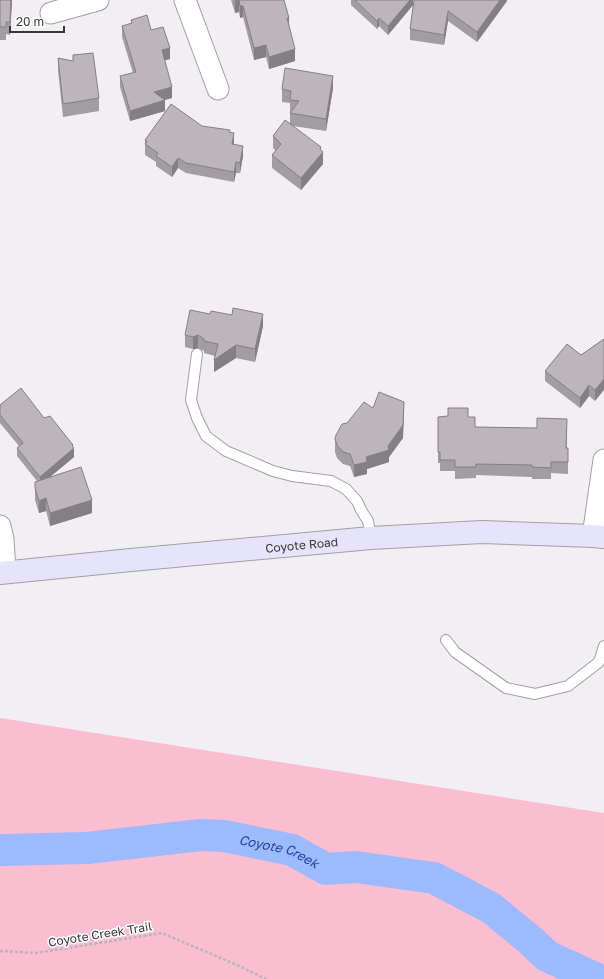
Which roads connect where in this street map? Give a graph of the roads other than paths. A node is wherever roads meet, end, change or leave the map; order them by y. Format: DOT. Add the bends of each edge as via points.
graph roads {
  1 [pos="98,0"];
  2 [pos="185,0"];
  3 [pos="51,13"];
  4 [pos="218,89"];
  5 [pos="197,354"];
  6 [pos="604,460"];
  7 [pos="0,526"];
  8 [pos="598,537"];
  9 [pos="371,538"];
  10 [pos="3,573"];
  11 [pos="446,640"];
  12 [pos="604,646"];
  1 -- 3 [label="street"];
  2 -- 4 [label="street"];
  5 -- 9 [label="lane" via="192,400 206,436 226,451 273,471 331,481 346,489 357,501 368,521"];
  6 -- 8 [label="street"];
  7 -- 10 [label="street" via="3,539"];
  8 -- 9 [label="street, Coyote Road" via="482,532"];
  9 -- 10 [label="street, Coyote Road"];
  11 -- 12 [label="lane" via="455,652 506,688 535,694 568,686 599,662"];
}
